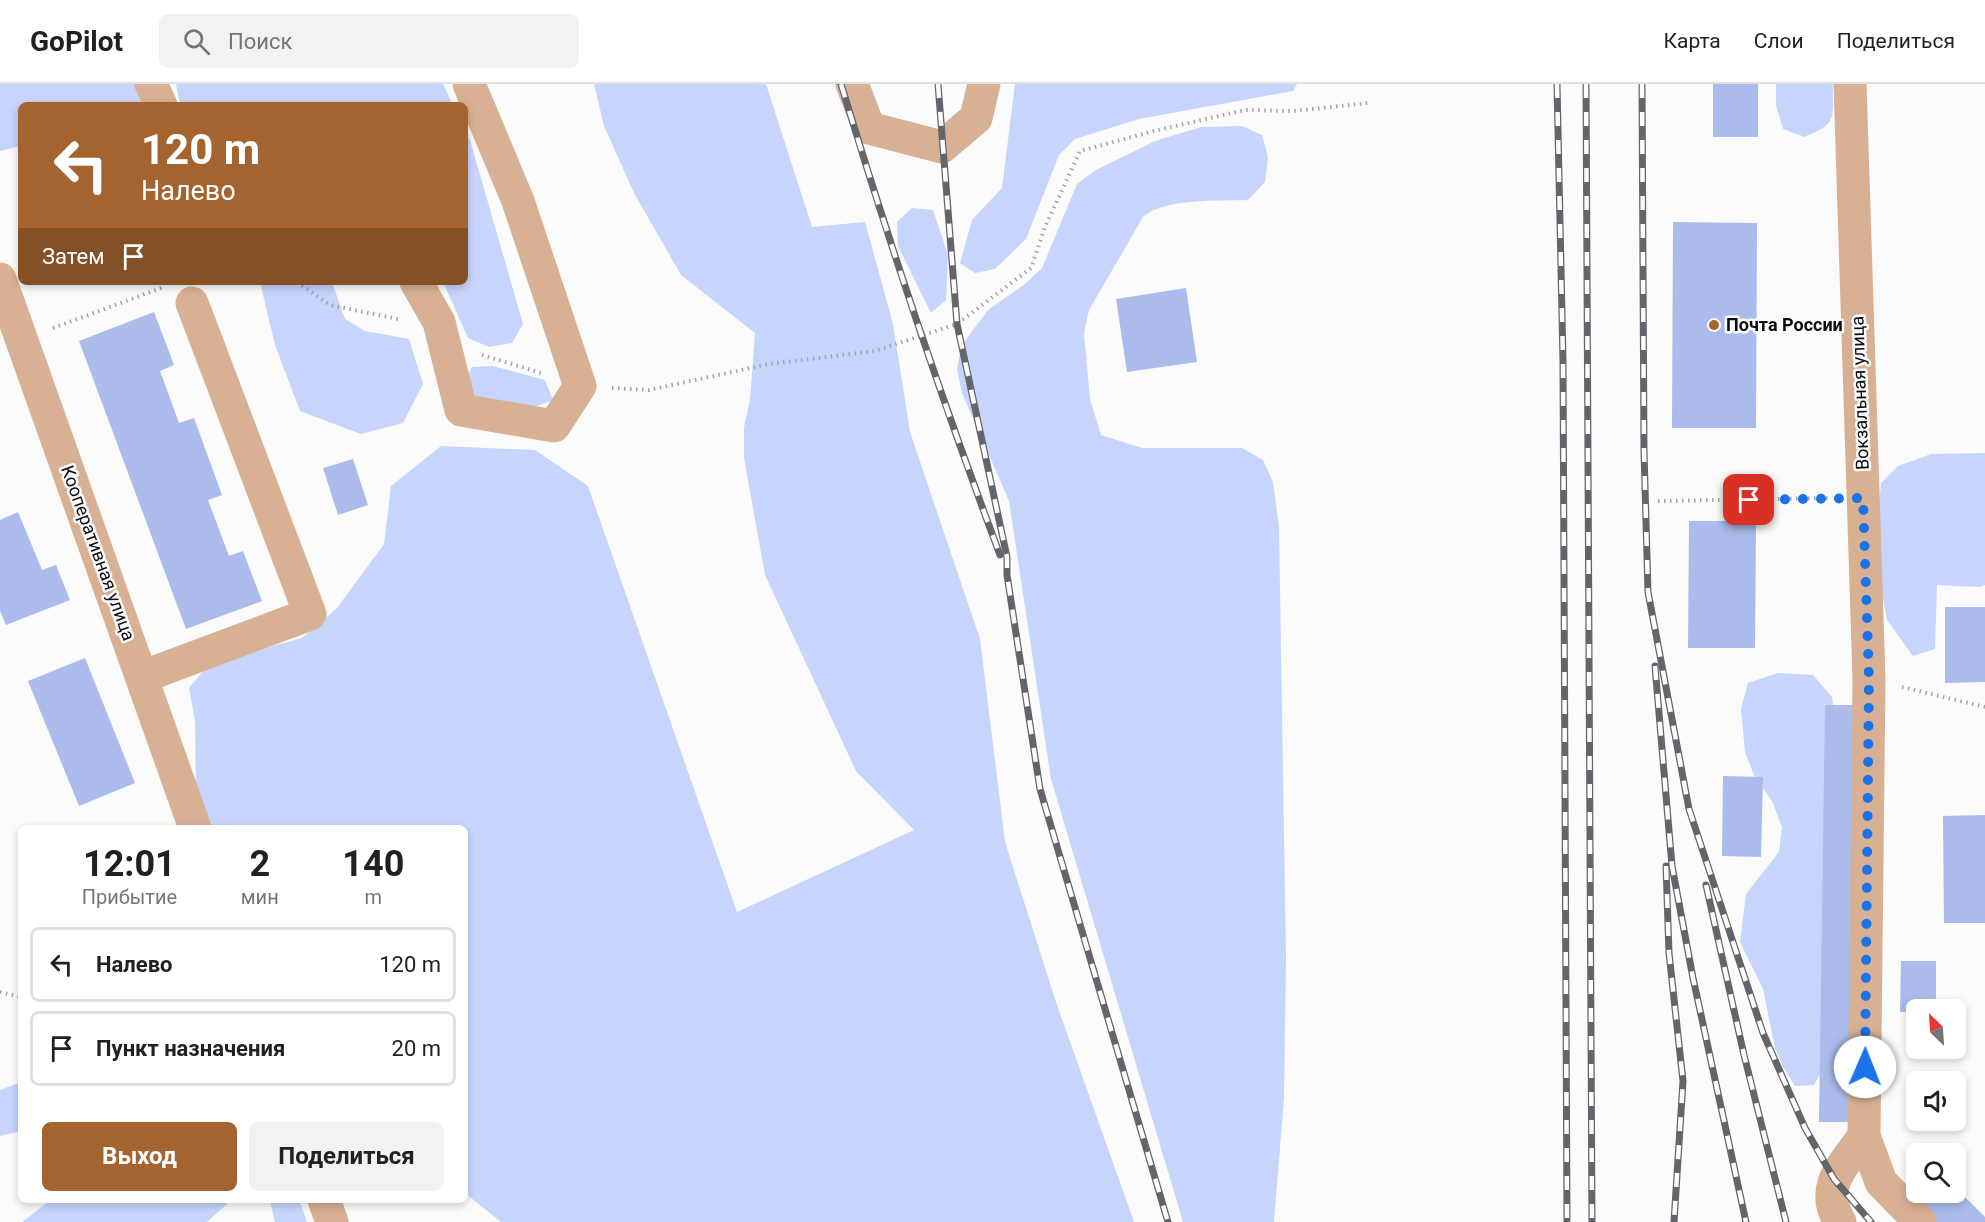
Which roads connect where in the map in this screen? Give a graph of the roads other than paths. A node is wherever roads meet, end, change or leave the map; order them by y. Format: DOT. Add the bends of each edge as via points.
graph roads {
  1 [pos="151,84"];
  2 [pos="469,84"];
  3 [pos="852,84"];
  4 [pos="984,84"];
  5 [pos="1850,84"];
  6 [pos="160,102"];
  7 [pos="0,279"];
  8 [pos="418,285"];
  9 [pos="182,293"];
  10 [pos="142,677"];
  11 [pos="194,825"];
  12 [pos="1864,1136"];
  13 [pos="325,1203"];
  14 [pos="332,1222"];
  15 [pos="1840,1222"];
  16 [pos="1920,1222"];
  1 -- 6 [label="street"];
  2 -- 8 [label="street" via="518,201 580,386 554,426 461,410 439,322"];
  3 -- 4 [label="street" via="869,128 942,147 976,118"];
  5 -- 12 [label="street, Вокзальная улица" via="1869,679"];
  7 -- 10 [label="street, Кооперативная улица"];
  9 -- 10 [label="street" via="310,614"];
  10 -- 11 [label="street, Кооперативная улица"];
  12 -- 15 [label="street" via="1834,1179 1832,1196"];
  12 -- 16 [label="street, Вокзальная улица" via="1881,1182"];
  13 -- 14 [label="street"];
}
